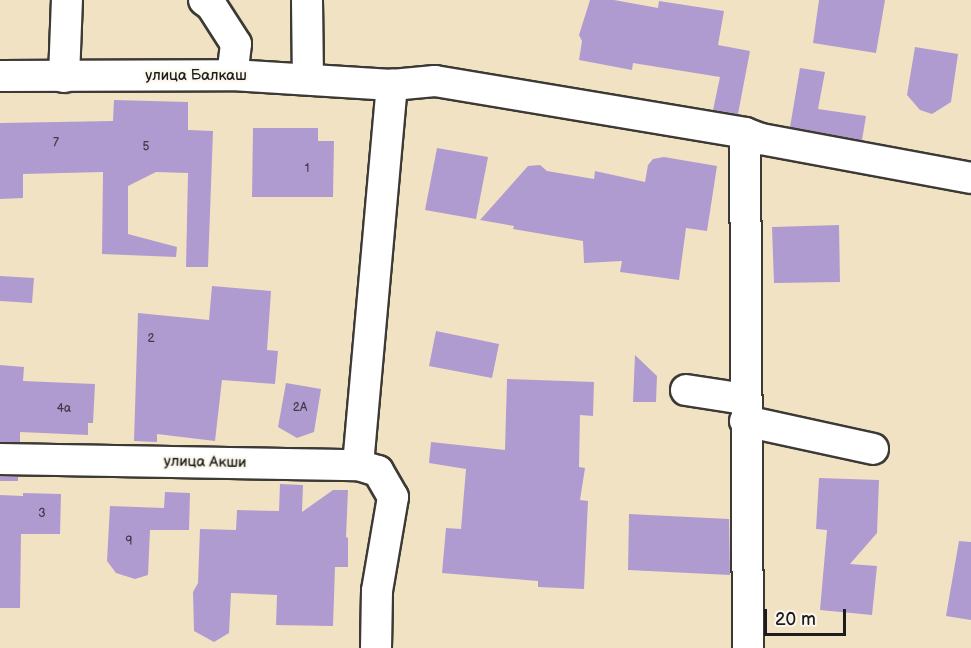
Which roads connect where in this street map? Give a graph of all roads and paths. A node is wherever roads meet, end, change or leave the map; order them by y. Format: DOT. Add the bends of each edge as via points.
graph roads {
  1 [pos="67,0"];
  2 [pos="204,0"];
  3 [pos="307,0"];
  4 [pos="232,75"];
  5 [pos="0,76"];
  6 [pos="64,76"];
  7 [pos="308,80"];
  8 [pos="392,85"];
  9 [pos="745,133"];
  10 [pos="971,178"];
  11 [pos="686,390"];
  12 [pos="745,410"];
  13 [pos="873,449"];
  14 [pos="0,459"];
  15 [pos="358,465"];
  16 [pos="376,648"];
  17 [pos="748,648"];
  1 -- 6 [label="street"];
  2 -- 4 [label="street" via="236,44"];
  3 -- 7 [label="street"];
  4 -- 6 [label="street, улица Балкаш"];
  4 -- 7 [label="street, улица Балкаш"];
  5 -- 6 [label="street, улица Балкаш"];
  7 -- 8 [label="street, улица Балкаш"];
  8 -- 9 [label="street, улица Балкаш" via="435,81"];
  8 -- 15 [label="street"];
  9 -- 10 [label="street, улица Балкаш"];
  9 -- 12 [label="street"];
  11 -- 12 [label="street"];
  12 -- 13 [label="street"];
  12 -- 17 [label="street"];
  14 -- 15 [label="street, улица Акши"];
  15 -- 16 [label="street, улица Акши" via="378,471 393,497 377,591"];
}
